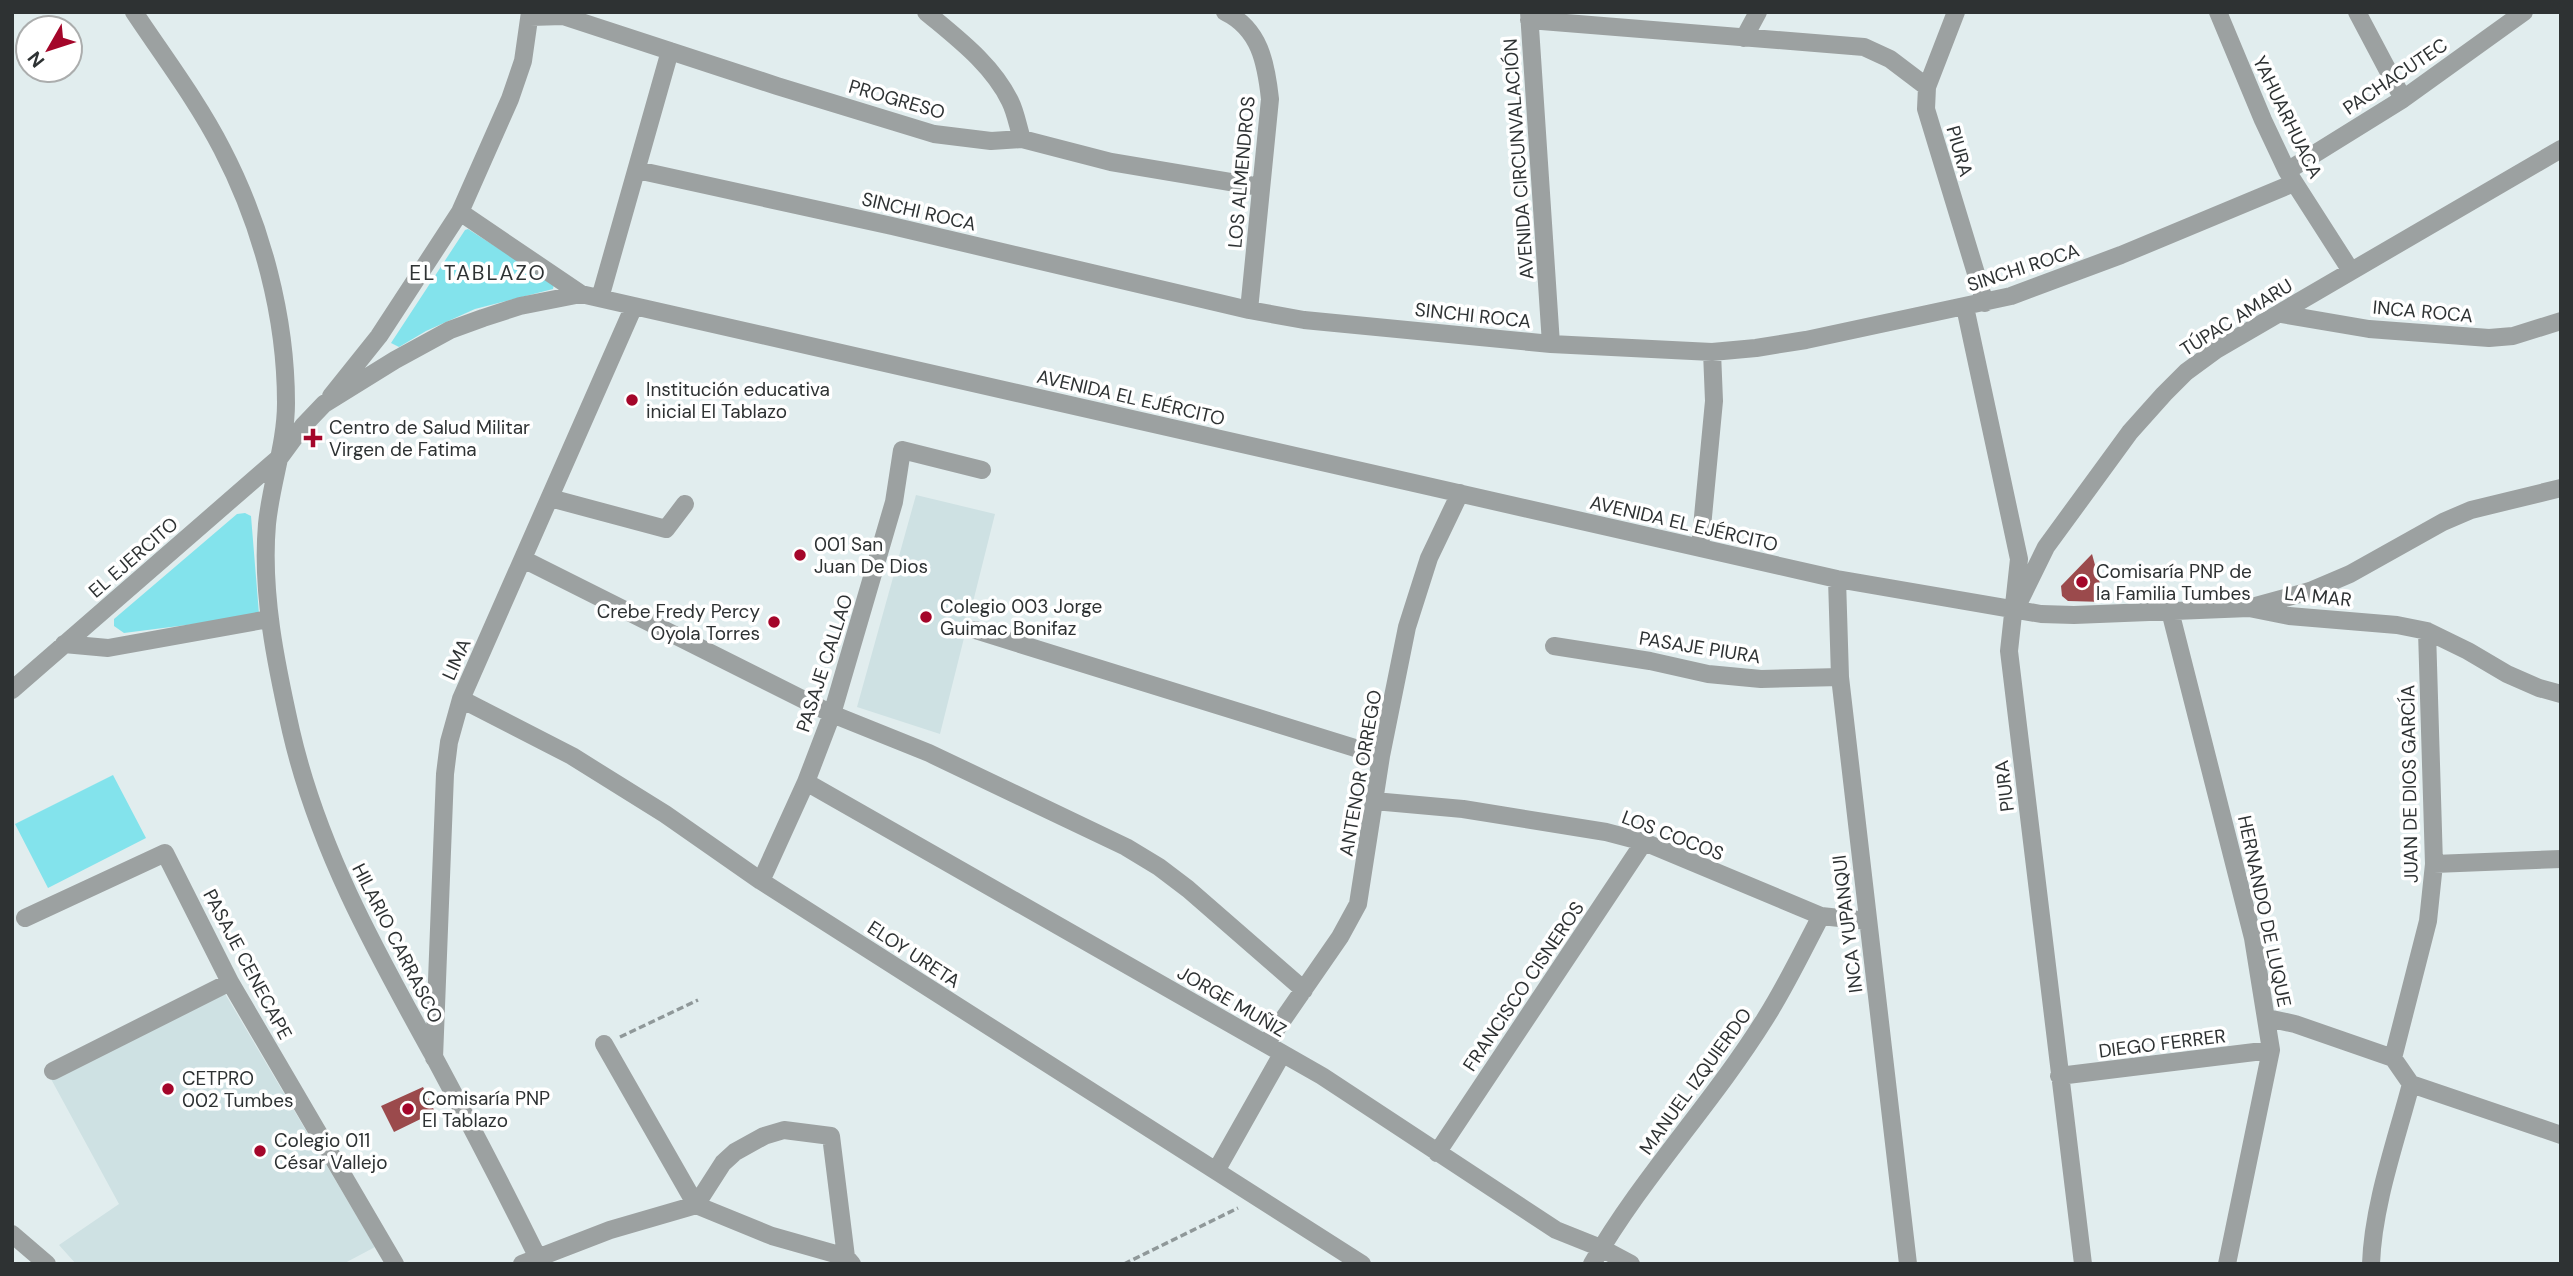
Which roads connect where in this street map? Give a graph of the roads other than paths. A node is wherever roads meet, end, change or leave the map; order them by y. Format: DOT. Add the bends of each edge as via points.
graph roads {
  1 [pos="134,12"];
  2 [pos="926,12"];
  3 [pos="1225,12"];
  4 [pos="1758,12"];
  5 [pos="1956,12"];
  6 [pos="2218,12"];
  7 [pos="2357,12"];
  8 [pos="2524,12"];
  9 [pos="530,14"];
  10 [pos="1529,16"];
  11 [pos="1744,38"];
  12 [pos="670,51"];
  13 [pos="1927,87"];
  14 [pos="2403,99"];
  15 [pos="1022,139"];
  16 [pos="2561,149"];
  17 [pos="636,170"];
  18 [pos="2291,177"];
  19 [pos="1260,187"];
  20 [pos="460,212"];
  21 [pos="2351,271"];
  22 [pos="581,294"];
  23 [pos="600,298"];
  24 [pos="1984,303"];
  25 [pos="634,306"];
  26 [pos="1965,307"];
  27 [pos="1249,310"];
  28 [pos="2280,314"];
  29 [pos="2561,321"];
  30 [pos="1551,344"];
  31 [pos="1712,352"];
  32 [pos="324,404"];
  33 [pos="281,456"];
  34 [pos="982,470"];
  35 [pos="2561,488"];
  36 [pos="1461,494"];
  37 [pos="550,498"];
  38 [pos="685,504"];
  39 [pos="1700,548"];
  40 [pos="523,559"];
  41 [pos="1838,579"];
  42 [pos="2249,608"];
  43 [pos="2015,609"];
  44 [pos="2170,611"];
  45 [pos="269,619"];
  46 [pos="975,630"];
  47 [pos="2427,631"];
  48 [pos="65,645"];
  49 [pos="1554,646"];
  50 [pos="1840,677"];
  51 [pos="12,690"];
  52 [pos="2561,694"];
  53 [pos="461,699"];
  54 [pos="832,714"];
  55 [pos="1381,756"];
  56 [pos="806,782"];
  57 [pos="1374,801"];
  58 [pos="1644,842"];
  59 [pos="2561,859"];
  60 [pos="2434,864"];
  61 [pos="761,881"];
  62 [pos="1821,916"];
  63 [pos="24,918"];
  64 [pos="1868,921"];
  65 [pos="230,982"];
  66 [pos="1304,990"];
  67 [pos="2267,1018"];
  68 [pos="604,1044"];
  69 [pos="1266,1044"];
  70 [pos="2271,1050"];
  71 [pos="1282,1054"];
  72 [pos="434,1058"];
  73 [pos="2393,1058"];
  74 [pos="53,1072"];
  75 [pos="2059,1076"];
  76 [pos="2411,1084"];
  77 [pos="2561,1135"];
  78 [pos="1437,1153"];
  79 [pos="1216,1171"];
  80 [pos="696,1205"];
  81 [pos="12,1234"];
  82 [pos="1597,1256"];
  83 [pos="1338,1257"];
  84 [pos="849,1261"];
  85 [pos="533,1262"];
  86 [pos="47,1264"];
  87 [pos="395,1264"];
  88 [pos="1362,1264"];
  89 [pos="1631,1264"];
  90 [pos="1908,1264"];
  91 [pos="2083,1264"];
  92 [pos="2227,1264"];
  93 [pos="2371,1264"];
  1 -- 33 [label="street, HILARIO CARRASCO" via="221,146 260,241 284,360"];
  2 -- 15 [label="street" via="992,73 1011,102"];
  3 -- 19 [label="street, LOS ALMENDROS" via="1251,30 1267,74 1270,99"];
  4 -- 11 [label="street"];
  5 -- 13 [label="street, PIURA"];
  6 -- 18 [label="street, YAHUARHUACA"];
  7 -- 14 [label="street"];
  8 -- 14 [label="street, PACHACUTEC"];
  9 -- 12 [label="street, PROGRESO" via="563,16"];
  9 -- 20 [label="street" via="523,61"];
  10 -- 11 [label="street"];
  10 -- 30 [label="street, AVENIDA CIRCUNVALACIÓN"];
  11 -- 13 [label="street" via="1864,47"];
  12 -- 15 [label="street, PROGRESO" via="934,134 991,141"];
  12 -- 17 [label="street"];
  13 -- 24 [label="street, PIURA" via="1931,131"];
  14 -- 18 [label="street, PACHACUTEC"];
  15 -- 19 [label="street, PROGRESO" via="1111,162"];
  16 -- 21 [label="street, TÚPAC AMARU"];
  17 -- 23 [label="street"];
  17 -- 27 [label="street, SINCHI ROCA"];
  18 -- 21 [label="street, YAHUARHUACA"];
  18 -- 24 [label="street, SINCHI ROCA" via="2060,279"];
  19 -- 27 [label="street, LOS ALMENDROS"];
  20 -- 22 [label="street"];
  20 -- 32 [label="street" via="379,336"];
  21 -- 28 [label="street, TÚPAC AMARU"];
  22 -- 23 [label="street, AVENIDA EL EJÉRCITO"];
  22 -- 32 [label="street, AVENIDA EL EJÉRCITO" via="520,306 450,330"];
  23 -- 25 [label="street, AVENIDA EL EJÉRCITO"];
  24 -- 26 [label="street, SINCHI ROCA"];
  25 -- 36 [label="street, AVENIDA EL EJÉRCITO"];
  25 -- 37 [label="street, LIMA"];
  26 -- 31 [label="street, SINCHI ROCA" via="1806,340"];
  26 -- 43 [label="street, PIURA" via="2019,559"];
  27 -- 30 [label="street, SINCHI ROCA" via="1304,320"];
  28 -- 29 [label="street, INCA ROCA" via="2369,329 2489,338 2513,336"];
  28 -- 43 [label="street, TÚPAC AMARU" via="2216,351 2164,394 2130,432 2046,547"];
  30 -- 31 [label="street, SINCHI ROCA"];
  31 -- 39 [label="street" via="1714,401"];
  32 -- 33 [label="street, AVENIDA EL EJÉRCITO"];
  33 -- 45 [label="street, HILARIO CARRASCO" via="267,523"];
  33 -- 48 [label="street, EL EJERCITO"];
  34 -- 54 [label="street, PASAJE CALLAO" via="902,450 894,502"];
  35 -- 42 [label="street" via="2471,510 2350,574"];
  36 -- 39 [label="street, AVENIDA EL EJÉRCITO"];
  36 -- 55 [label="street, ANTENOR ORREGO" via="1429,558 1407,627"];
  37 -- 38 [label="street" via="666,529"];
  37 -- 40 [label="street, LIMA"];
  39 -- 41 [label="street, AVENIDA EL EJÉRCITO"];
  40 -- 53 [label="street, LIMA"];
  40 -- 54 [label="street"];
  41 -- 43 [label="street, AVENIDA EL EJÉRCITO"];
  41 -- 50 [label="street, INCA YUPANQUI"];
  42 -- 44 [label="street, LA MAR"];
  42 -- 47 [label="street, LA MAR"];
  43 -- 44 [label="street, LA MAR" via="2074,615"];
  43 -- 75 [label="street, PIURA" via="2009,651"];
  44 -- 67 [label="street, HERNANDO DE LUQUE" via="2250,925"];
  45 -- 48 [label="street" via="108,648"];
  45 -- 72 [label="street, HILARIO CARRASCO" via="291,733 316,818 364,931"];
  46 -- 55 [label="street"];
  47 -- 52 [label="street, LA MAR" via="2507,674"];
  47 -- 60 [label="street, JUAN DE DIOS GARCÍA"];
  48 -- 51 [label="street, EL EJERCITO"];
  49 -- 50 [label="street, PASAJE PIURA" via="1708,674 1761,679"];
  50 -- 64 [label="street, INCA YUPANQUI"];
  53 -- 61 [label="street, ELOY URETA" via="572,756"];
  53 -- 72 [label="street, LIMA" via="445,774"];
  54 -- 56 [label="street, PASAJE CALLAO"];
  54 -- 66 [label="street" via="929,753 1126,847 1188,889"];
  55 -- 57 [label="street, ANTENOR ORREGO"];
  56 -- 61 [label="street, PASAJE CALLAO"];
  56 -- 69 [label="street, JORGE MUÑIZ"];
  57 -- 58 [label="street, LOS COCOS" via="1542,820"];
  57 -- 66 [label="street, ANTENOR ORREGO" via="1358,904"];
  58 -- 62 [label="street, LOS COCOS"];
  58 -- 78 [label="street, FRANCISCO CISNEROS"];
  59 -- 60 [label="street"];
  60 -- 73 [label="street, JUAN DE DIOS GARCÍA" via="2428,920"];
  61 -- 79 [label="street, ELOY URETA"];
  62 -- 64 [label="street, LOS COCOS"];
  62 -- 82 [label="street, MANUEL IZQUIERDO" via="1766,1019"];
  63 -- 65 [label="street, PASAJE CENECAPE" via="165,853"];
  64 -- 90 [label="street, INCA YUPANQUI"];
  65 -- 74 [label="street"];
  65 -- 87 [label="street, PASAJE CENECAPE"];
  66 -- 69 [label="street, ANTENOR ORREGO"];
  67 -- 70 [label="street, HERNANDO DE LUQUE"];
  67 -- 73 [label="street"];
  68 -- 80 [label="street"];
  69 -- 71 [label="street, JORGE MUÑIZ"];
  70 -- 75 [label="street, DIEGO FERRER"];
  70 -- 92 [label="street, HERNANDO DE LUQUE"];
  71 -- 78 [label="street, JORGE MUÑIZ"];
  71 -- 79 [label="street"];
  72 -- 85 [label="street, HILARIO CARRASCO"];
  73 -- 76 [label="street"];
  75 -- 91 [label="street, PIURA"];
  76 -- 77 [label="street"];
  76 -- 93 [label="street" via="2386,1178"];
  78 -- 82 [label="street, JORGE MUÑIZ"];
  79 -- 83 [label="street, ELOY URETA" via="1259,1197"];
  80 -- 84 [label="street"];
  80 -- 84 [label="street" via="723,1163 764,1136 784,1130 831,1136"];
  80 -- 85 [label="street" via="610,1230"];
  81 -- 86 [label="street"];
  82 -- 89 [label="street, JORGE MUÑIZ"];
  83 -- 88 [label="street, ELOY URETA"];
}
